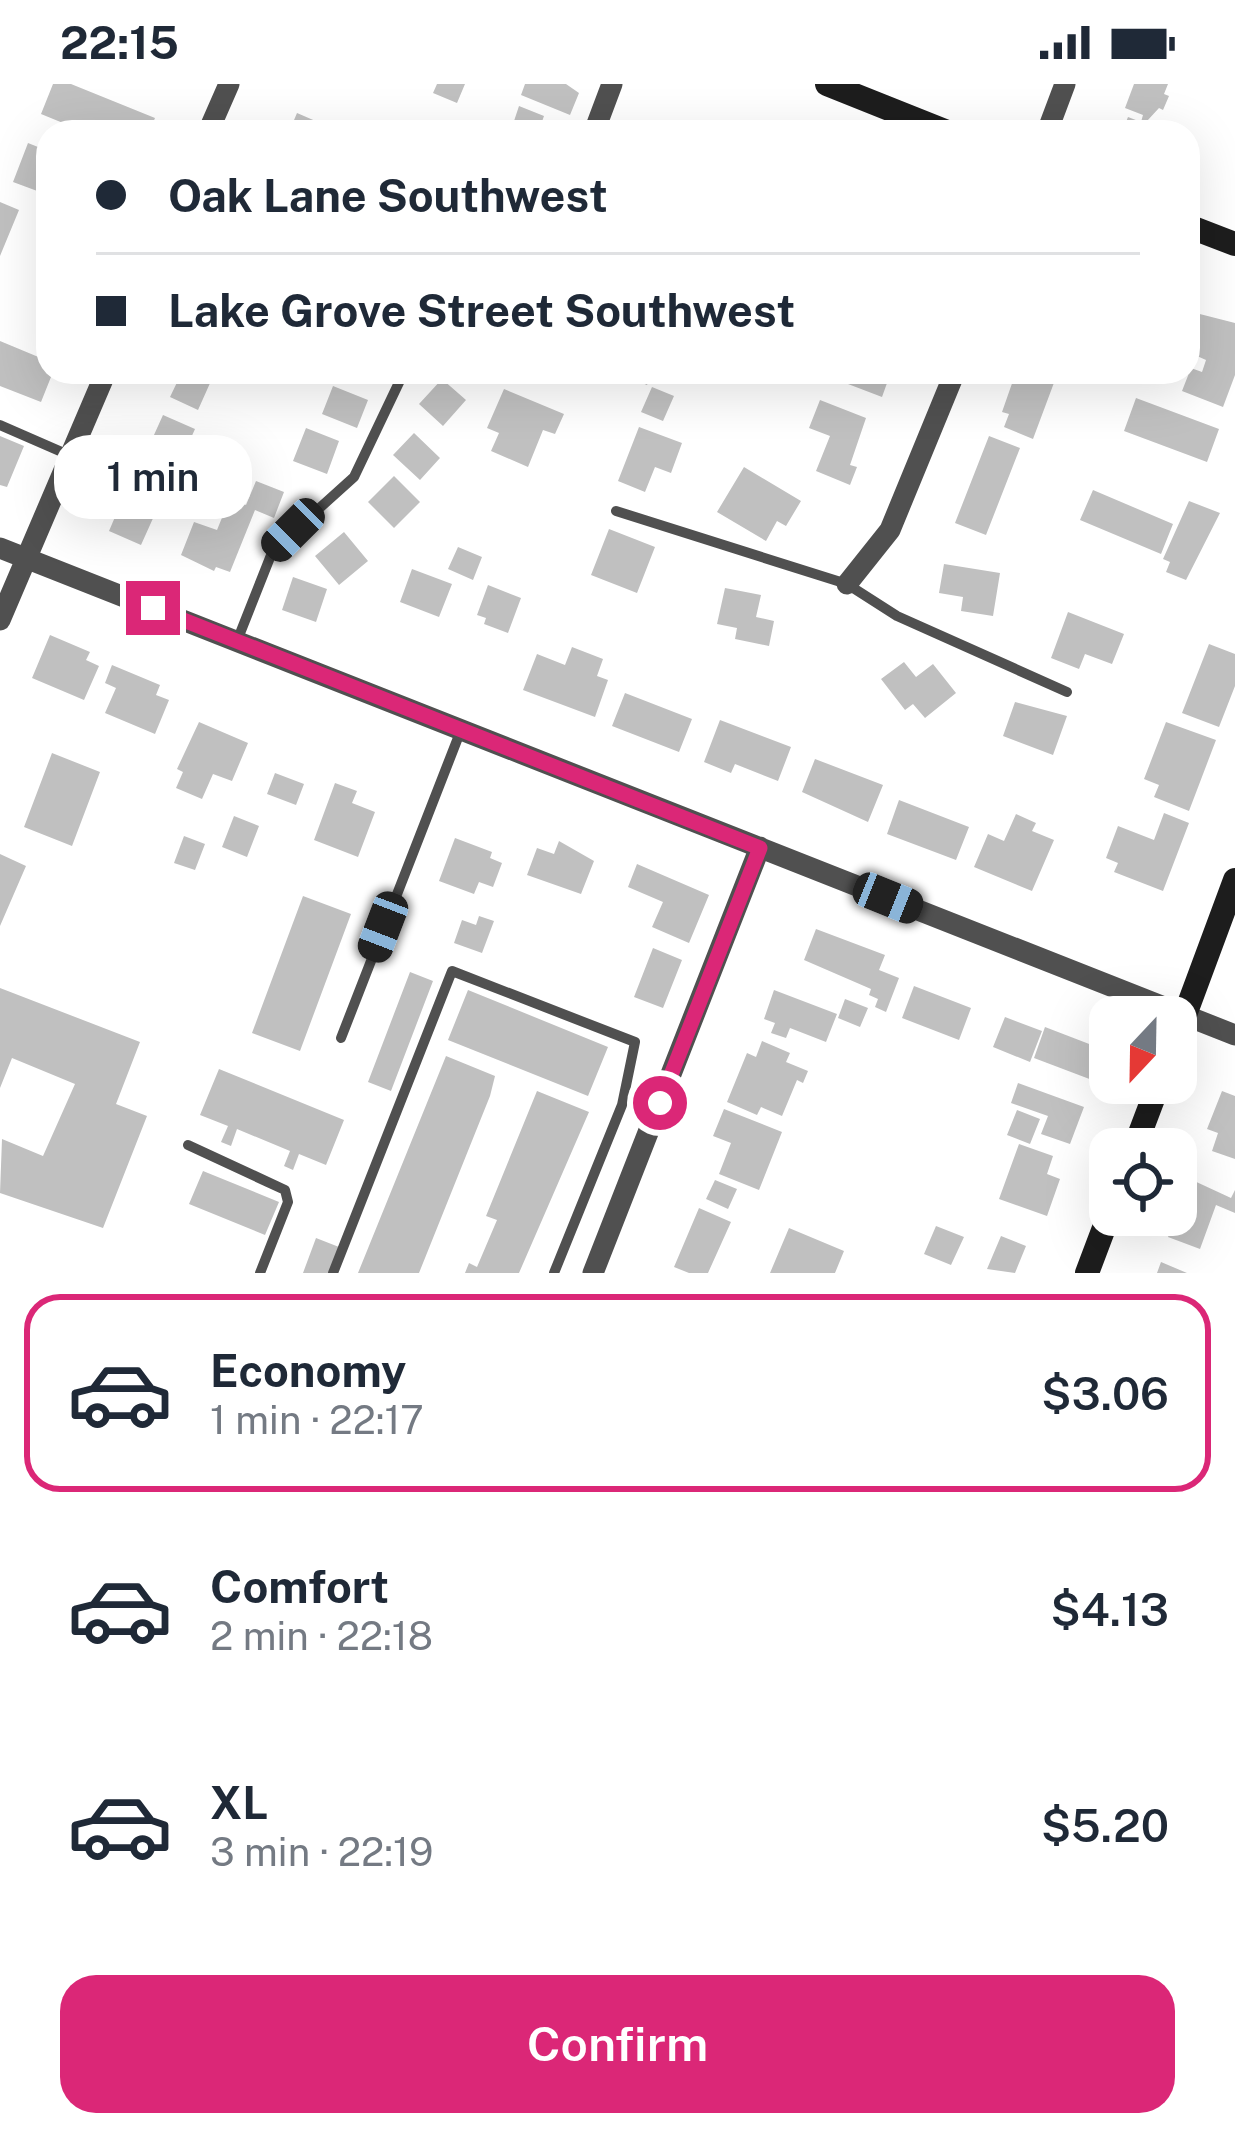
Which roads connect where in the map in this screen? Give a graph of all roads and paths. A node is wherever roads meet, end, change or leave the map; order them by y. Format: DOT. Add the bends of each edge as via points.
graph roads {
  1 [pos="229,84"];
  2 [pos="612,84"];
  3 [pos="827,84"];
  4 [pos="1065,84"];
  5 [pos="213,120"];
  6 [pos="598,120"];
  7 [pos="917,120"];
  8 [pos="1052,120"];
  9 [pos="1200,231"];
  10 [pos="1235,244"];
  11 [pos="101,384"];
  12 [pos="398,384"];
  13 [pos="950,384"];
  14 [pos="0,425"];
  15 [pos="70,456"];
  16 [pos="616,511"];
  17 [pos="0,548"];
  18 [pos="27,558"];
  19 [pos="847,584"];
  20 [pos="0,620"];
  21 [pos="237,641"];
  22 [pos="1067,692"];
  23 [pos="461,730"];
  24 [pos="760,848"];
  25 [pos="1235,880"];
  26 [pos="1107,996"];
  27 [pos="1192,996"];
  28 [pos="1197,1029"];
  29 [pos="1235,1035"];
  30 [pos="341,1039"];
  31 [pos="188,1145"];
  32 [pos="1101,1236"];
  33 [pos="260,1273"];
  34 [pos="333,1273"];
  35 [pos="554,1273"];
  36 [pos="592,1273"];
  37 [pos="1087,1273"];
  1 -- 5 [label="street"];
  2 -- 6 [label="street"];
  3 -- 7 [label="street"];
  4 -- 8 [label="street"];
  9 -- 10 [label="street"];
  11 -- 15 [label="street"];
  12 -- 21 [label="lane" via="354,478 273,550"];
  13 -- 19 [label="street" via="890,530"];
  14 -- 15 [label="lane"];
  15 -- 18 [label="street"];
  16 -- 19 [label="lane"];
  17 -- 18 [label="street"];
  18 -- 20 [label="street"];
  18 -- 21 [label="street"];
  19 -- 22 [label="lane"];
  21 -- 23 [label="street"];
  23 -- 24 [label="street"];
  23 -- 30 [label="lane"];
  24 -- 26 [label="street"];
  24 -- 36 [label="street"];
  25 -- 27 [label="street"];
  28 -- 29 [label="street"];
  31 -- 33 [label="lane" via="285,1190 288,1202"];
  32 -- 37 [label="street"];
  34 -- 35 [label="lane" via="452,971 635,1042 622,1106"];
}
